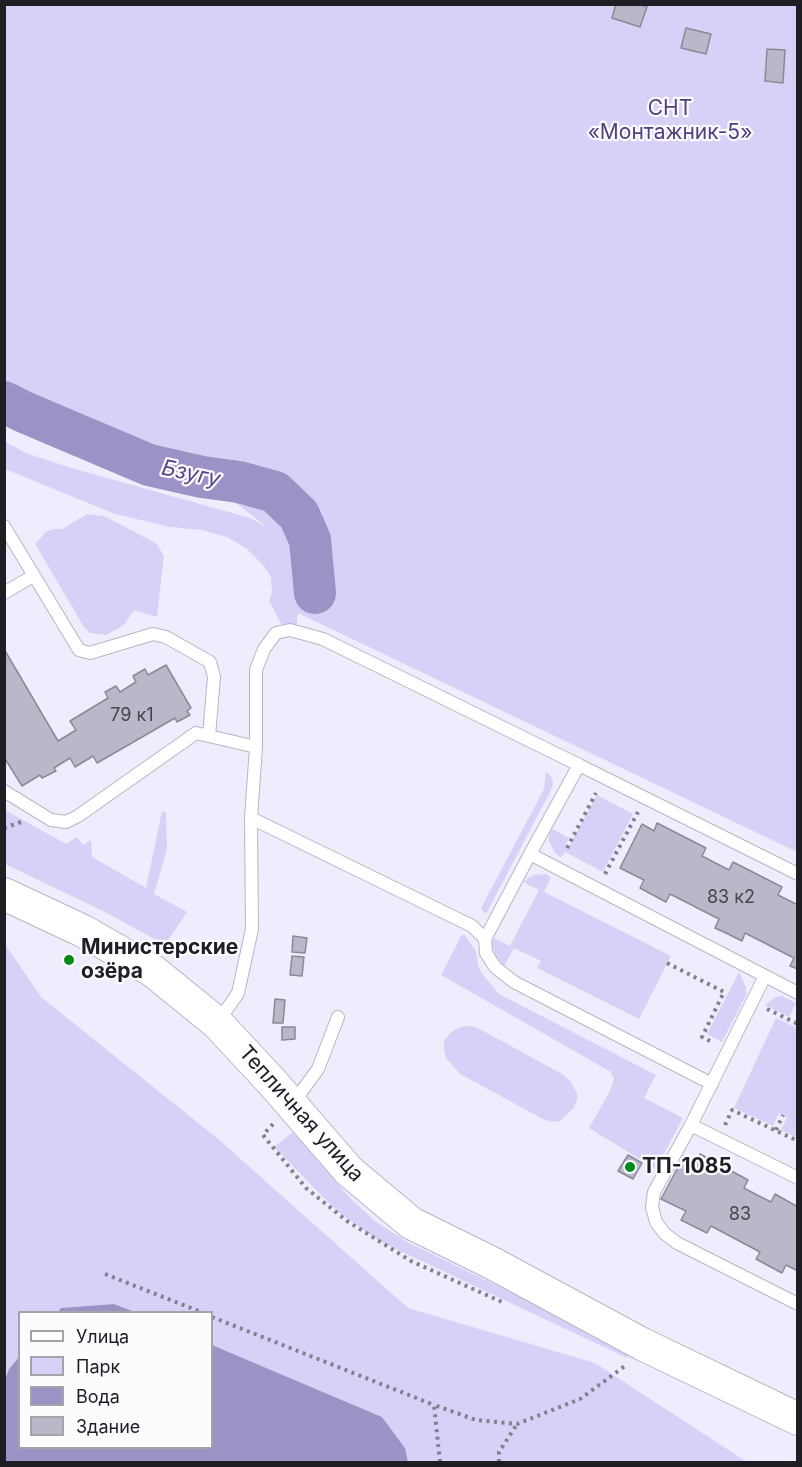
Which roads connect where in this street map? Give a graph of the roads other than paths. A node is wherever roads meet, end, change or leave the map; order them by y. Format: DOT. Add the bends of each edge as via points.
graph roads {
  1 [pos="4,526"];
  2 [pos="33,576"];
  3 [pos="4,593"];
  4 [pos="209,736"];
  5 [pos="256,747"];
  6 [pos="579,765"];
  7 [pos="4,791"];
  8 [pos="251,818"];
  9 [pos="530,854"];
  10 [pos="798,874"];
  11 [pos="4,894"];
  12 [pos="485,939"];
  13 [pos="765,976"];
  14 [pos="798,993"];
  15 [pos="338,1017"];
  16 [pos="217,1023"];
  17 [pos="712,1084"];
  18 [pos="292,1104"];
  19 [pos="692,1125"];
  20 [pos="798,1178"];
  21 [pos="798,1304"];
  22 [pos="798,1419"];
  1 -- 2 [label="lane"];
  2 -- 3 [label="lane"];
  2 -- 4 [label="lane" via="79,650 90,653 153,634 166,637 210,662 214,677"];
  4 -- 5 [label="lane"];
  4 -- 7 [label="lane" via="196,733 66,822 51,820"];
  5 -- 6 [label="lane" via="256,670 276,633 290,630 323,639"];
  5 -- 8 [label="lane"];
  6 -- 9 [label="lane"];
  6 -- 10 [label="lane"];
  8 -- 12 [label="lane" via="472,926"];
  8 -- 16 [label="lane" via="252,929 238,993"];
  9 -- 12 [label="lane"];
  9 -- 13 [label="lane"];
  11 -- 16 [label="street, Тепличная улица" via="83,931 153,972"];
  12 -- 17 [label="lane" via="486,953 495,967 514,982"];
  13 -- 14 [label="lane"];
  13 -- 17 [label="lane"];
  15 -- 18 [label="lane" via="318,1069"];
  16 -- 18 [label="street, Тепличная улица"];
  17 -- 19 [label="lane"];
  18 -- 22 [label="street, Тепличная улица" via="349,1171 411,1223 642,1344"];
  19 -- 20 [label="lane"];
  19 -- 21 [label="lane" via="654,1192 656,1222 677,1243"];
}
